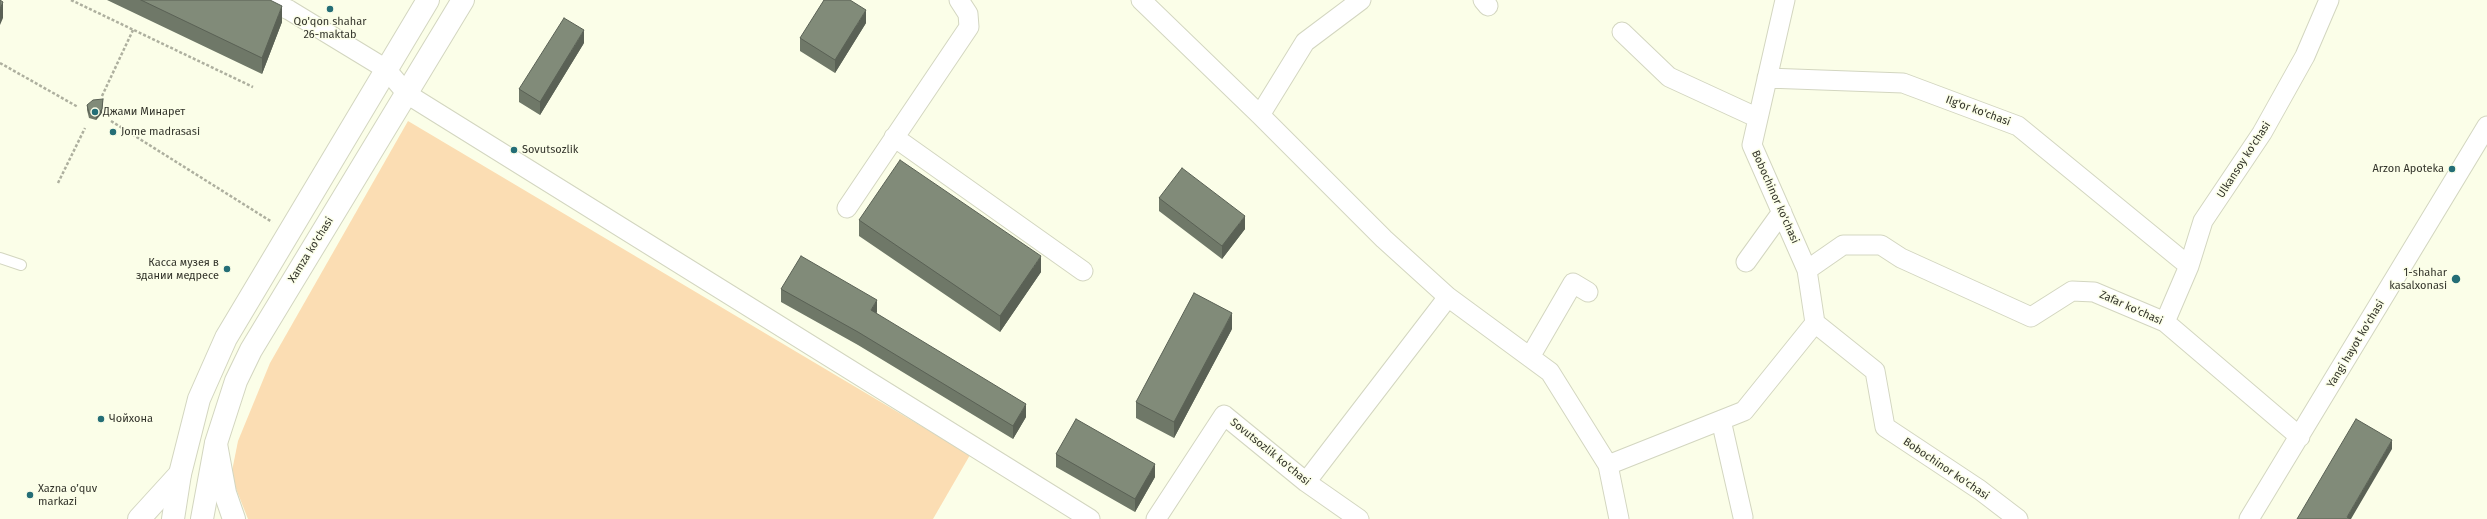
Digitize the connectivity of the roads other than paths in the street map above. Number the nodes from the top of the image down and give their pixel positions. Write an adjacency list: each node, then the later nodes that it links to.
1 (267, 0): 10 (street)
2 (428, 0): 10 (main road)
3 (463, 0): 12 (main road, Xamza ko'chasi)
4 (960, 0): 16 (street)
5 (1141, 0): 13 (street)
6 (1361, 0): 13 (street)
7 (1785, 0): 11 (street, Bobochinor ko'chasi)
8 (2329, 0): 22 (street, Ulkansoy ko'chasi)
9 (1622, 32): 14 (street)
10 (386, 69): 12 (street); 34 (main road)
11 (1767, 78): 14 (street, Bobochinor ko'chasi); 22 (street, Ilg'or ko'chasi)
12 (407, 94): 32 (main road, Xamza ko'chasi); 41 (street)
13 (1260, 115): 26 (street)
14 (1758, 118): 18 (street, Bobochinor ko'chasi)
15 (2487, 126): 31 (street, Yangi hayot ko'chasi)
16 (894, 137): 17 (street); 24 (street)
17 (846, 208)
18 (1782, 212): 20 (street); 23 (street, Bobochinor ko'chasi)
19 (0, 258): 21 (lane)
20 (1746, 262)
21 (21, 265)
22 (2189, 266): 27 (street, Ulkansoy ko'chasi)
23 (1807, 270): 27 (street, Zafar ko'chasi); 28 (street, Bobochinor ko'chasi)
24 (1083, 271)
25 (1588, 292): 29 (street)
26 (1448, 297): 29 (street); 35 (street)
27 (2165, 322): 31 (street, Zafar ko'chasi)
28 (1815, 323): 30 (street); 45 (street, Bobochinor ko'chasi)
29 (1530, 357): 33 (street)
30 (1721, 420): 33 (street); 36 (street)
31 (2300, 437): 46 (street, Yangi hayot ko'chasi)
32 (216, 443): 39 (main road, Xamza ko'chasi); 40 (main road)
33 (1608, 465): 44 (street)
34 (180, 474): 37 (main road); 38 (main road)
35 (1306, 482): 42 (street, Sovutsozlik ko'chasi); 43 (street, Sovutsozlik ko'chasi)
36 (1743, 517)
37 (139, 519)
38 (173, 519)
39 (202, 519)
40 (234, 519)
41 (1090, 519)
42 (1156, 519)
43 (1360, 519)
44 (1619, 519)
45 (2018, 519)
46 (2249, 519)

